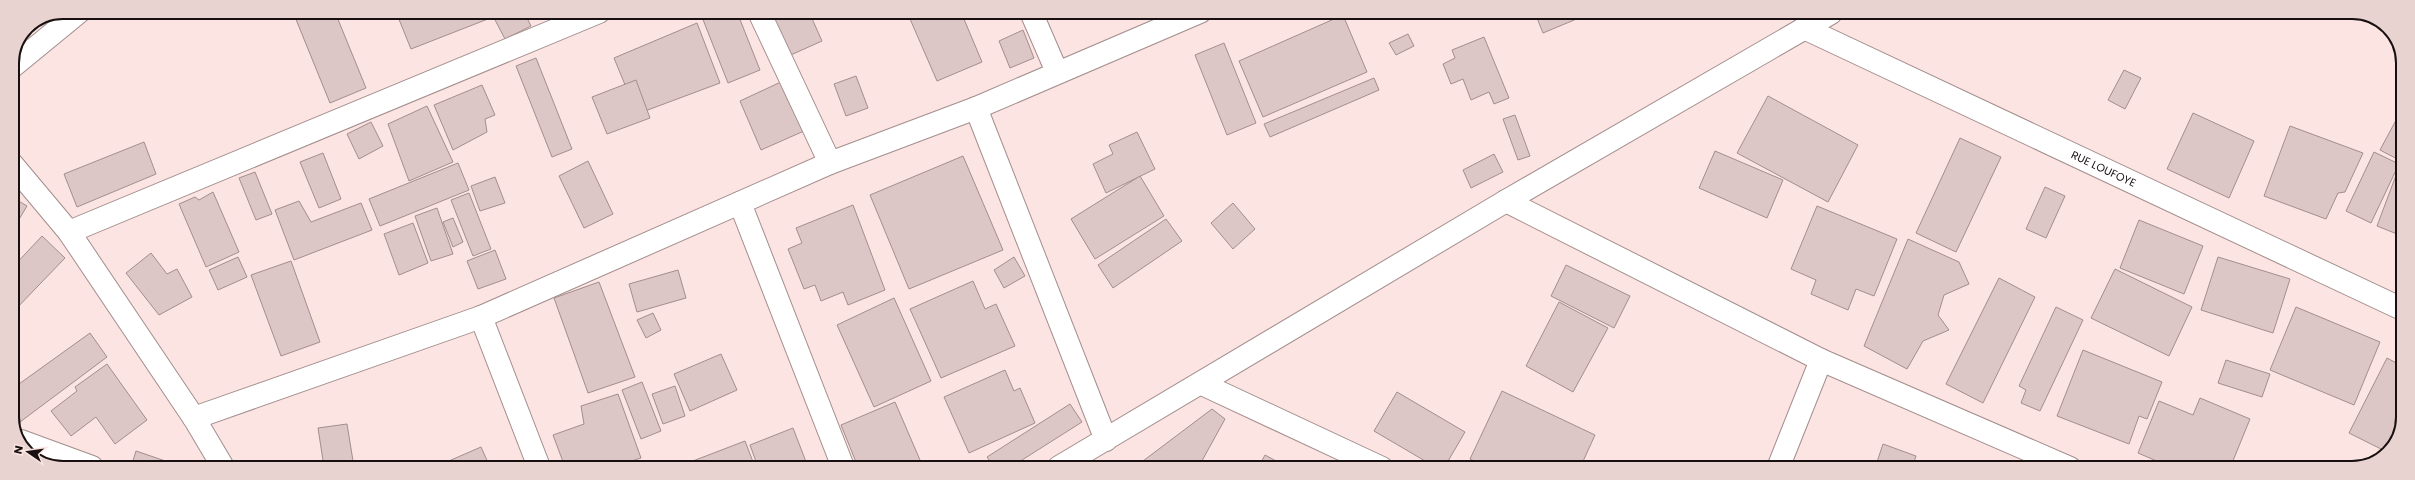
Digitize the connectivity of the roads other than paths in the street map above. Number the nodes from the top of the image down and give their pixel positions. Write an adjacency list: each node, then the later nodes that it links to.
1 (70, 19): 8 (street)
2 (582, 19): 15 (street)
3 (762, 19): 11 (street)
4 (1033, 19): 9 (street)
5 (1183, 19): 9 (street)
6 (1820, 19): 7 (street)
7 (1804, 28): 13 (street); 16 (street, RUE LOUFOYE)
8 (19, 61)
9 (1057, 72): 10 (street)
10 (976, 108): 11 (street); 21 (street)
11 (830, 164): 14 (street)
12 (19, 172): 15 (street)
13 (1506, 201): 18 (street); 19 (street)
14 (740, 204): 17 (street); 26 (street)
15 (69, 232): 20 (street)
16 (2396, 306)
17 (481, 317): 20 (street); 25 (street)
18 (1821, 360): 29 (street); 30 (street)
19 (1202, 384): 21 (street); 28 (street)
20 (194, 418): 24 (street)
21 (1106, 440): 27 (street)
22 (28, 444): 23 (street)
23 (76, 461)
24 (219, 461)
25 (537, 461)
26 (841, 461)
27 (1071, 461)
28 (1367, 461)
29 (1781, 461)
30 (2054, 461)

